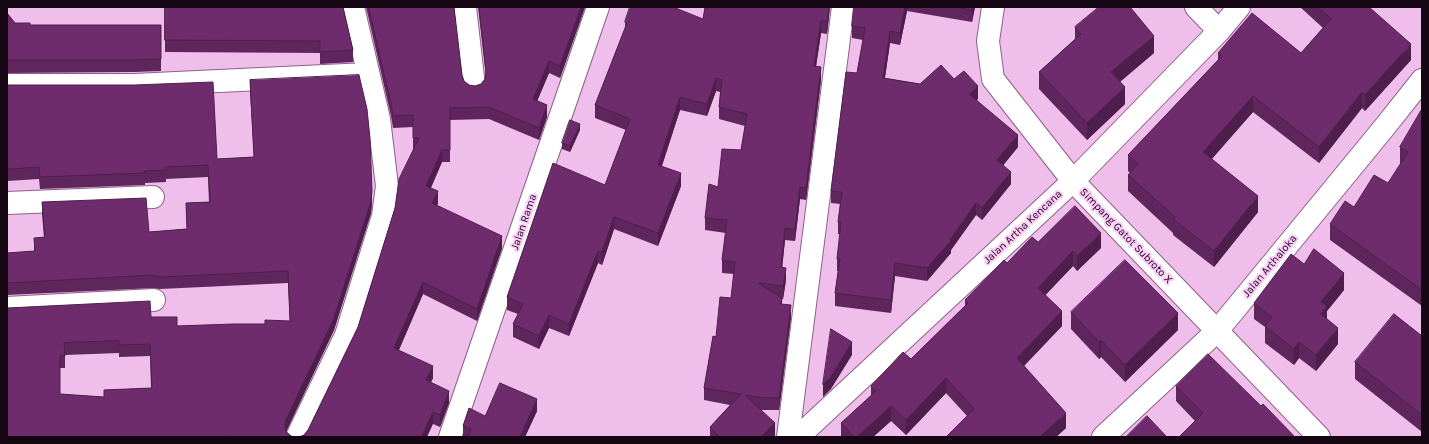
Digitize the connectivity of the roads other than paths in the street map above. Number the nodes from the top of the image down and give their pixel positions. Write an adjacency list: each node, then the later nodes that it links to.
1 (353, 7): 9 (street)
2 (465, 7): 12 (street)
3 (598, 7): 20 (street, Jalan Rama)
4 (843, 7): 21 (street)
5 (993, 7): 13 (street, Simpang Gatot Subroto X)
6 (1196, 7): 8 (street)
7 (1239, 7): 8 (street, Jalan Artha Kencana)
8 (1219, 31): 13 (street, Jalan Artha Kencana)
9 (368, 74): 11 (street); 19 (street)
10 (1422, 80): 18 (street, Jalan Arthaloka)
11 (7, 85)
12 (474, 86)
13 (1073, 181): 18 (street, Simpang Gatot Subroto X); 22 (street, Jalan Artha Kencana)
14 (153, 197): 15 (street)
15 (7, 203)
16 (154, 300): 17 (street)
17 (7, 308)
18 (1217, 331): 23 (street, Jalan Arthaloka); 24 (street, Simpang Gatot Subroto X)
19 (297, 437)
20 (450, 437)
21 (788, 437)
22 (798, 437)
23 (1103, 437)
24 (1319, 437)

